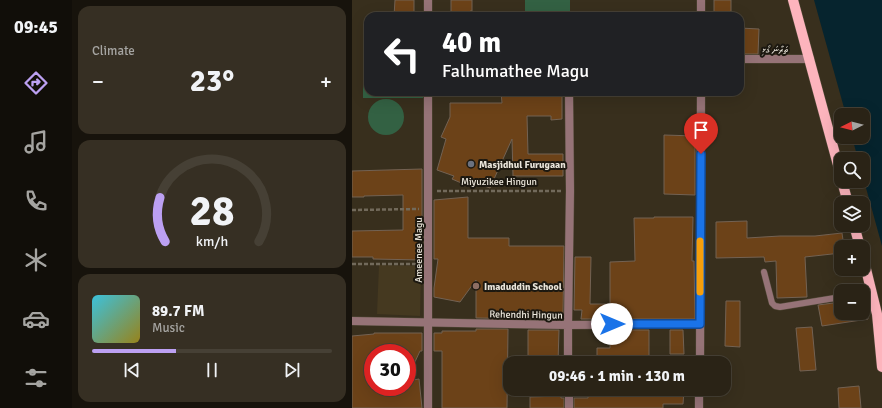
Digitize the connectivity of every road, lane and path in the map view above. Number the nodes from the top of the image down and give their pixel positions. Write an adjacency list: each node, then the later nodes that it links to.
1 (428, 0): 4 (street)
2 (701, 0): 5 (street)
3 (793, 0): 7 (main road)
4 (428, 12)
5 (701, 12)
6 (744, 59): 7 (street, ތަރާނަ ގޯޅި)
7 (810, 60): 11 (main road)
8 (428, 96): 12 (street, Ameenee Magu)
9 (569, 96): 13 (street)
10 (701, 96): 23 (street)
11 (835, 152)
12 (428, 191): 13 (path, Miyuzikee Hingun); 14 (street, Ameenee Magu)
13 (570, 191): 24 (street)
14 (428, 209): 15 (path); 17 (street, Ameenee Magu)
15 (352, 210)
16 (352, 264): 17 (path)
17 (428, 264): 22 (street, Ameenee Magu)
18 (764, 272): 19 (lane)
19 (834, 298)
20 (870, 298): 27 (main road)
21 (352, 321): 22 (street, Rehendhi Hingun)
22 (428, 322): 24 (street, Rehendhi Hingun); 30 (street, Ameenee Magu)
23 (700, 324): 24 (street, Rehendhi Hingun); 26 (street)
24 (568, 325): 25 (street)
25 (568, 356)
26 (700, 356)
27 (882, 367)
28 (569, 396): 31 (street)
29 (699, 396): 32 (street)
30 (428, 408)
31 (569, 408)
32 (699, 408)

